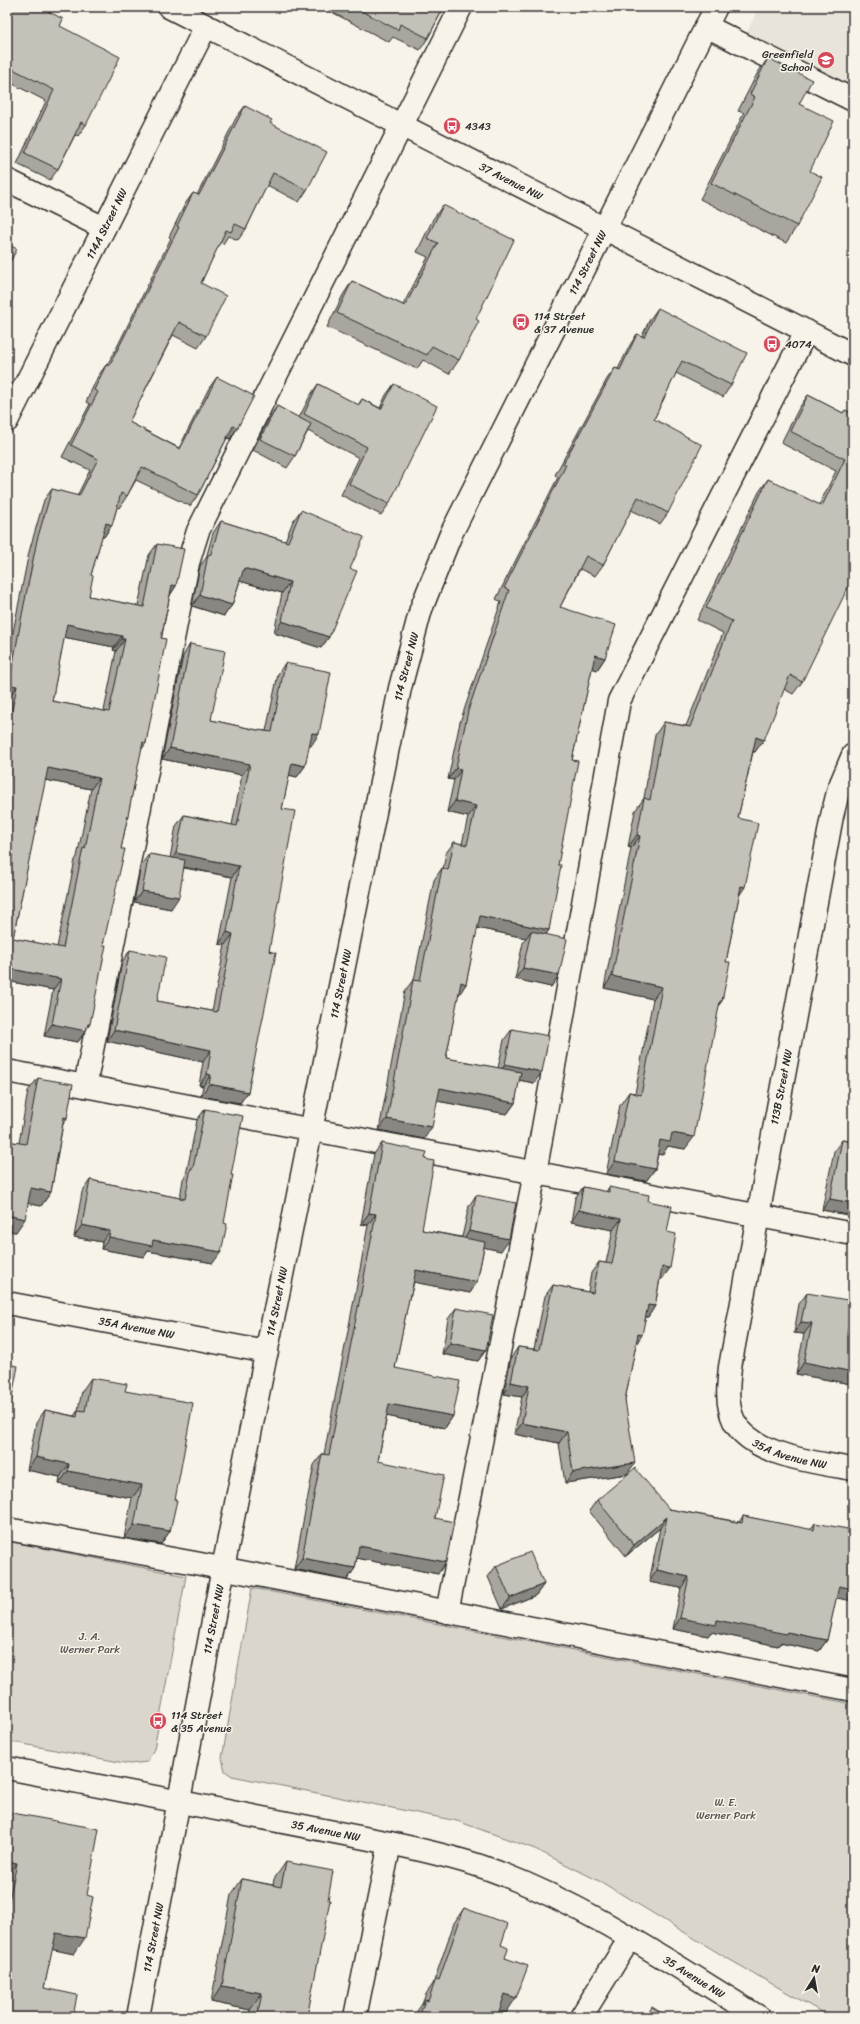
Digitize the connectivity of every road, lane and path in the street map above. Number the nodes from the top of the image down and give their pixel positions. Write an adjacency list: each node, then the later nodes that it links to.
1 (169, 7): 4 (street, 37 Avenue NW)
2 (462, 7): 7 (street)
3 (716, 7): 5 (street, 114 Street NW)
4 (206, 26): 7 (street, 37 Avenue NW); 9 (street, 114A Street NW)
5 (706, 26): 6 (street); 10 (street, 114 Street NW)
6 (853, 100)
7 (402, 126): 10 (street, 37 Avenue NW); 16 (street)
8 (7, 180): 9 (street)
9 (104, 228): 13 (street, 114A Street NW)
10 (603, 229): 11 (street, 37 Avenue NW); 17 (street, 114 Street NW)
11 (806, 332): 12 (street, 37 Avenue NW); 18 (street)
12 (853, 355)
13 (7, 421)
14 (853, 755): 19 (street, 113B Street NW)
15 (7, 1071): 16 (street)
16 (85, 1086): 17 (street)
17 (310, 1130): 18 (street); 22 (street, 114 Street NW)
18 (535, 1173): 19 (street); 27 (street)
19 (757, 1215): 20 (street); 23 (street, 113B Street NW)
20 (853, 1234)
21 (7, 1302): 22 (street, 35A Avenue NW)
22 (267, 1352): 26 (street, 114 Street NW)
23 (735, 1422): 24 (street, 35A Avenue NW)
24 (853, 1469)
25 (7, 1529): 26 (street)
26 (223, 1568): 27 (street); 30 (street, 114 Street NW)
27 (447, 1612): 28 (street)
28 (853, 1690)
29 (7, 1768): 30 (street, 35 Avenue NW)
30 (180, 1802): 31 (street, 35 Avenue NW); 33 (street, 114 Street NW)
31 (390, 1843): 32 (street, 35 Avenue NW); 34 (street)
32 (630, 1938): 35 (street); 36 (street, 35 Avenue NW)
33 (138, 2017)
34 (355, 2017)
35 (581, 2017)
36 (759, 2017)

